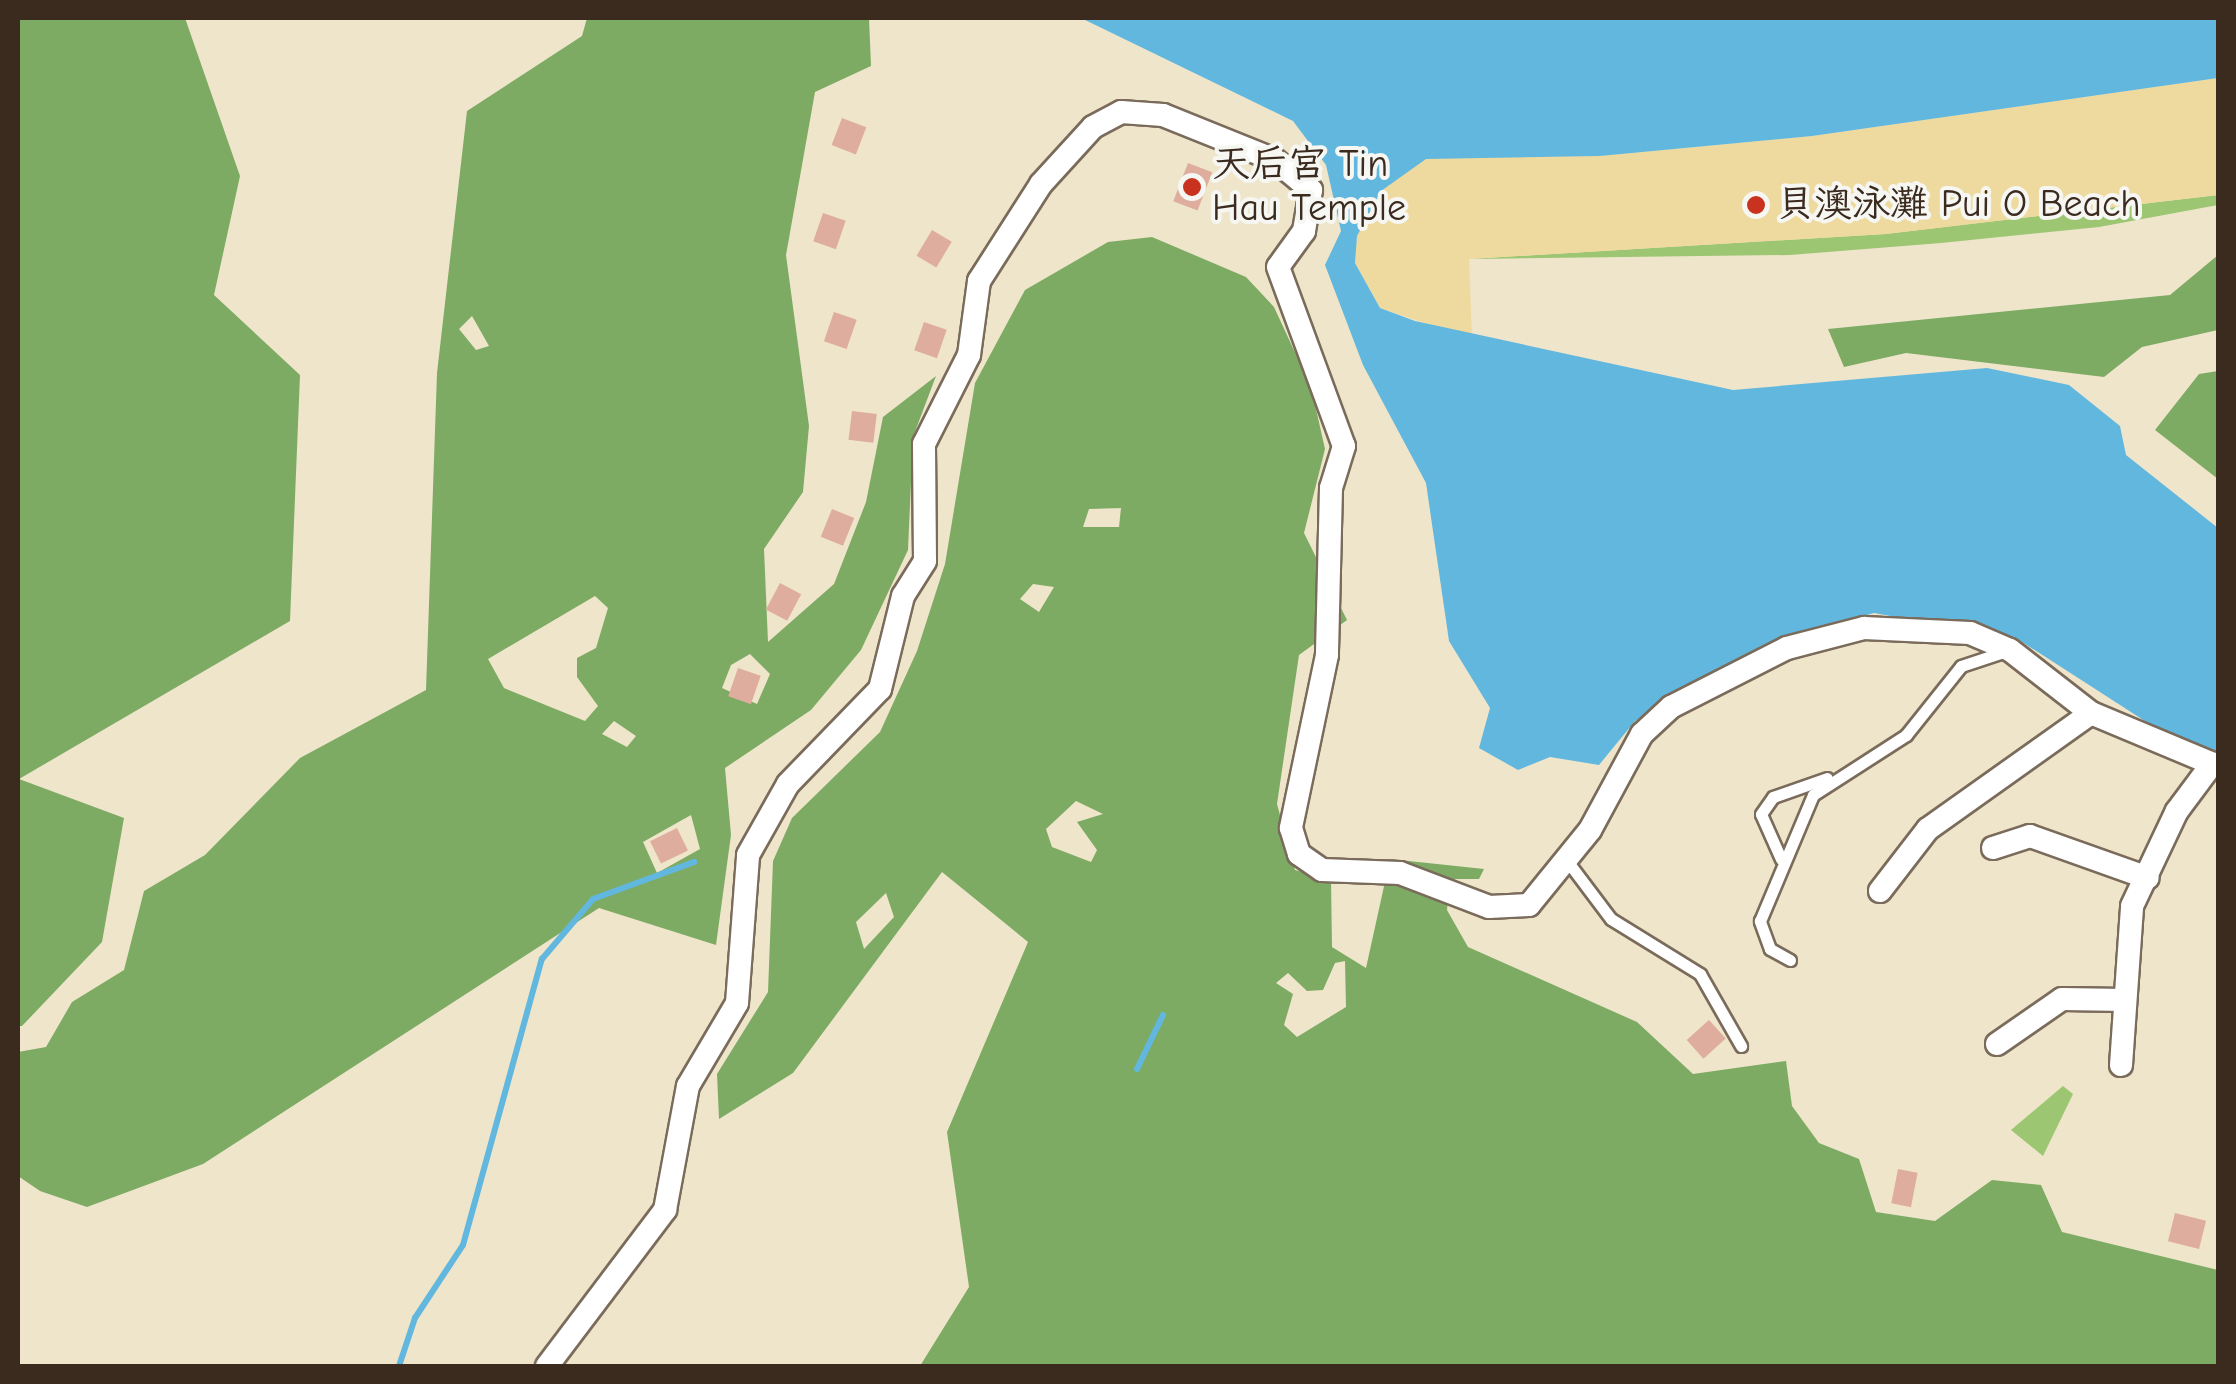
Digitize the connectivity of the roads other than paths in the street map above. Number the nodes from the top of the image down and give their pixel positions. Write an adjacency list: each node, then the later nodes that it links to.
1 (2010, 650): 2 (street); 4 (lane); 7 (street)
2 (2091, 712): 3 (street); 9 (street)
3 (2215, 765): 8 (street)
4 (1831, 777): 6 (lane); 6 (lane)
5 (1994, 848): 8 (street)
6 (1782, 858): 10 (lane)
7 (1568, 862): 13 (lane); 15 (street)
8 (2148, 878): 11 (street)
9 (1880, 891)
10 (1790, 960)
11 (2125, 1000): 12 (street); 14 (street)
12 (1997, 1044)
13 (1742, 1046)
14 (2121, 1064)
15 (548, 1366)

